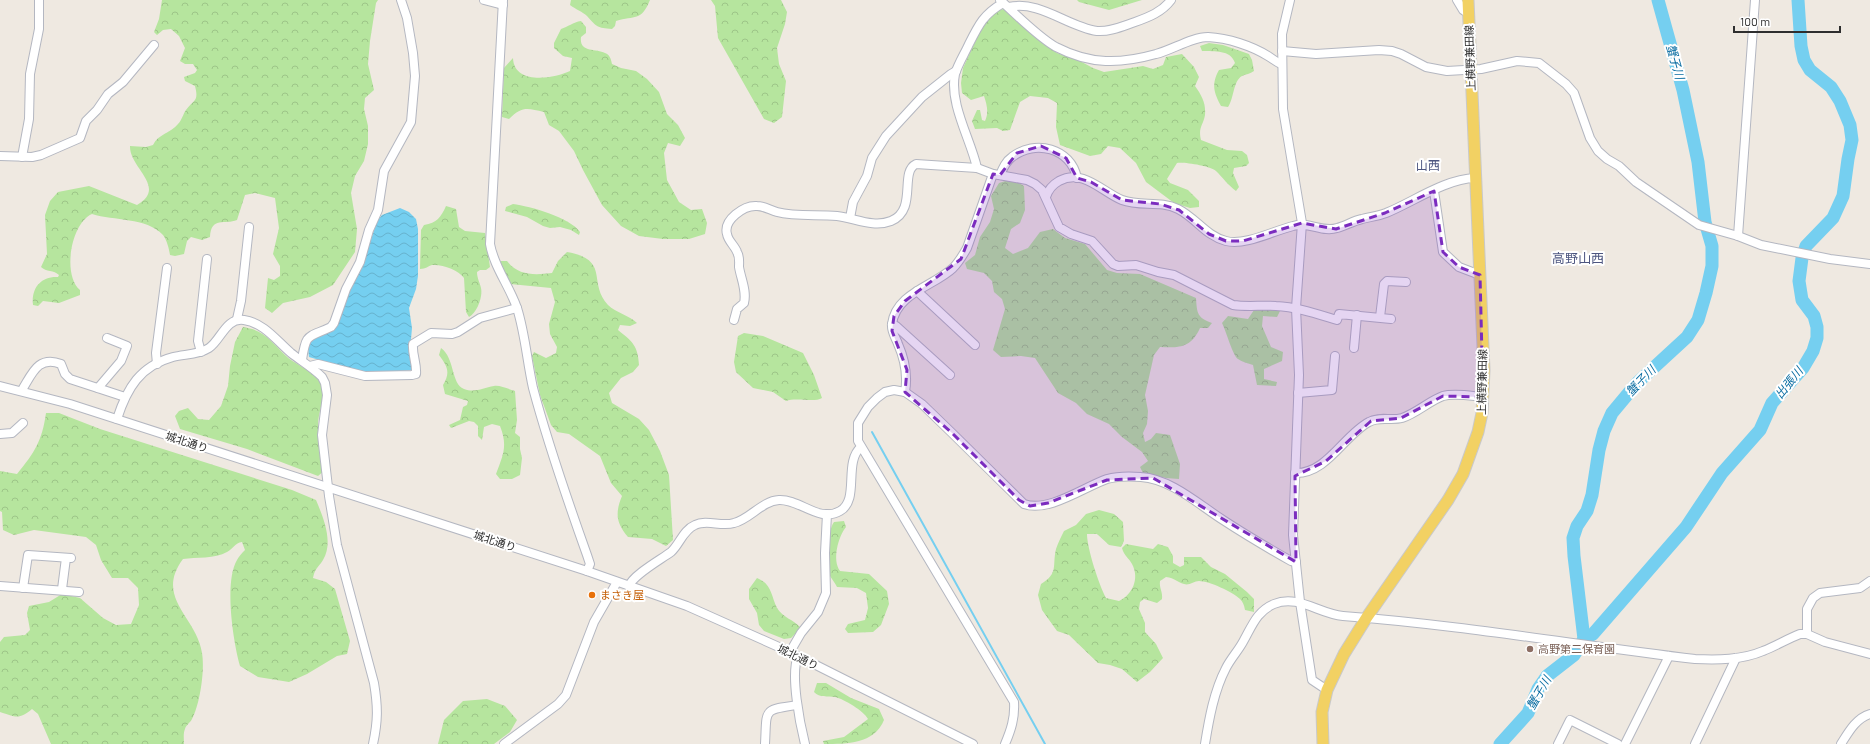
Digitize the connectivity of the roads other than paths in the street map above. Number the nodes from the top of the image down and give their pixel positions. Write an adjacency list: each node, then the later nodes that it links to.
1 (39, 0): 18 (street)
2 (401, 0): 48 (street)
3 (484, 0): 9 (street)
4 (1171, 0): 10 (street)
5 (1290, 0): 13 (street)
6 (1457, 0): 11 (street)
7 (1468, 0): 11 (main road, 上横野兼田線)
8 (1755, 0): 28 (street)
9 (503, 3): 35 (street)
10 (1004, 3): 14 (street); 16 (street)
11 (1469, 14): 15 (main road, 上横野兼田線)
12 (154, 45): 18 (street)
13 (1282, 51): 14 (street); 15 (street)
14 (1281, 64): 26 (street)
15 (1471, 70): 22 (main road, 上横野兼田線); 28 (street)
16 (956, 71): 19 (street); 25 (street)
17 (0, 156): 18 (street)
18 (22, 156)
19 (977, 168): 20 (street); 25 (street)
20 (996, 174): 21 (street); 24 (street); 34 (street)
21 (1076, 178): 24 (street); 26 (street)
22 (1475, 178): 23 (street); 32 (main road, 上横野兼田線)
23 (1434, 191): 26 (street); 32 (street)
24 (1046, 197): 36 (street)
25 (850, 218): 41 (street)
26 (1302, 223): 36 (street)
27 (249, 227): 39 (street)
28 (1738, 236): 30 (street)
29 (207, 259): 46 (street)
30 (1870, 264)
31 (167, 268): 49 (street)
32 (1480, 275): 58 (main road, 上横野兼田線)
33 (1406, 282): 38 (street)
34 (917, 291): 42 (street); 44 (street)
35 (517, 308): 50 (street); 67 (street)
36 (1296, 308): 37 (street); 56 (street)
37 (1357, 315): 38 (street); 45 (street)
38 (1380, 317): 40 (street)
39 (237, 319): 46 (street); 48 (street)
40 (1391, 319)
41 (734, 320)
42 (892, 324): 51 (street); 55 (street)
43 (107, 338): 53 (street)
44 (975, 345)
45 (1354, 348)
46 (201, 352): 49 (street)
47 (1335, 356): 56 (street)
48 (302, 360): 50 (street)
49 (157, 364): 57 (street)
50 (310, 366): 64 (street)
51 (950, 375)
52 (0, 386): 54 (street, 城北通り)
53 (98, 388): 54 (street); 57 (street)
54 (22, 390): 59 (street, 城北通り)
55 (905, 392): 62 (street); 66 (street)
56 (1298, 394): 63 (street)
57 (125, 397): 59 (street)
58 (1483, 397): 63 (street); 76 (main road, 上横野兼田線)
59 (117, 419): 64 (street, 城北通り)
60 (23, 423): 61 (street)
61 (0, 434)
62 (861, 447): 65 (street); 91 (street)
63 (1295, 473): 66 (street)
64 (328, 488): 67 (street, 城北通り); 86 (street)
65 (827, 514): 71 (street); 78 (street)
66 (1296, 562): 75 (street)
67 (587, 571): 69 (street, 城北通り)
68 (1870, 581): 77 (street)
69 (617, 582): 71 (street, 城北通り); 87 (street)
70 (0, 586): 72 (street)
71 (629, 586): 78 (street, 城北通り)
72 (23, 588): 73 (street); 73 (street)
73 (62, 589): 74 (street)
74 (79, 592)
75 (1300, 602): 76 (street); 83 (street); 92 (street)
76 (1366, 617): 81 (street); 83 (main road, 上横野兼田線)
77 (1807, 634): 79 (street); 82 (street)
78 (790, 652): 80 (street, 城北通り)
79 (1870, 654)
80 (798, 656): 84 (street); 90 (street, 城北通り)
81 (1669, 656): 82 (street); 96 (street)
82 (1736, 658): 97 (street)
83 (1327, 690): 93 (main road, 上横野兼田線)
84 (797, 705): 88 (street); 89 (street)
85 (1870, 714): 98 (street)
86 (373, 744)
87 (504, 744)
88 (765, 744)
89 (805, 744)
90 (973, 744)
91 (1005, 744)
92 (1205, 744)
93 (1323, 744)
94 (1558, 744): 95 (street)
95 (1618, 744)
96 (1626, 744)
97 (1695, 744)
98 (1841, 744)

